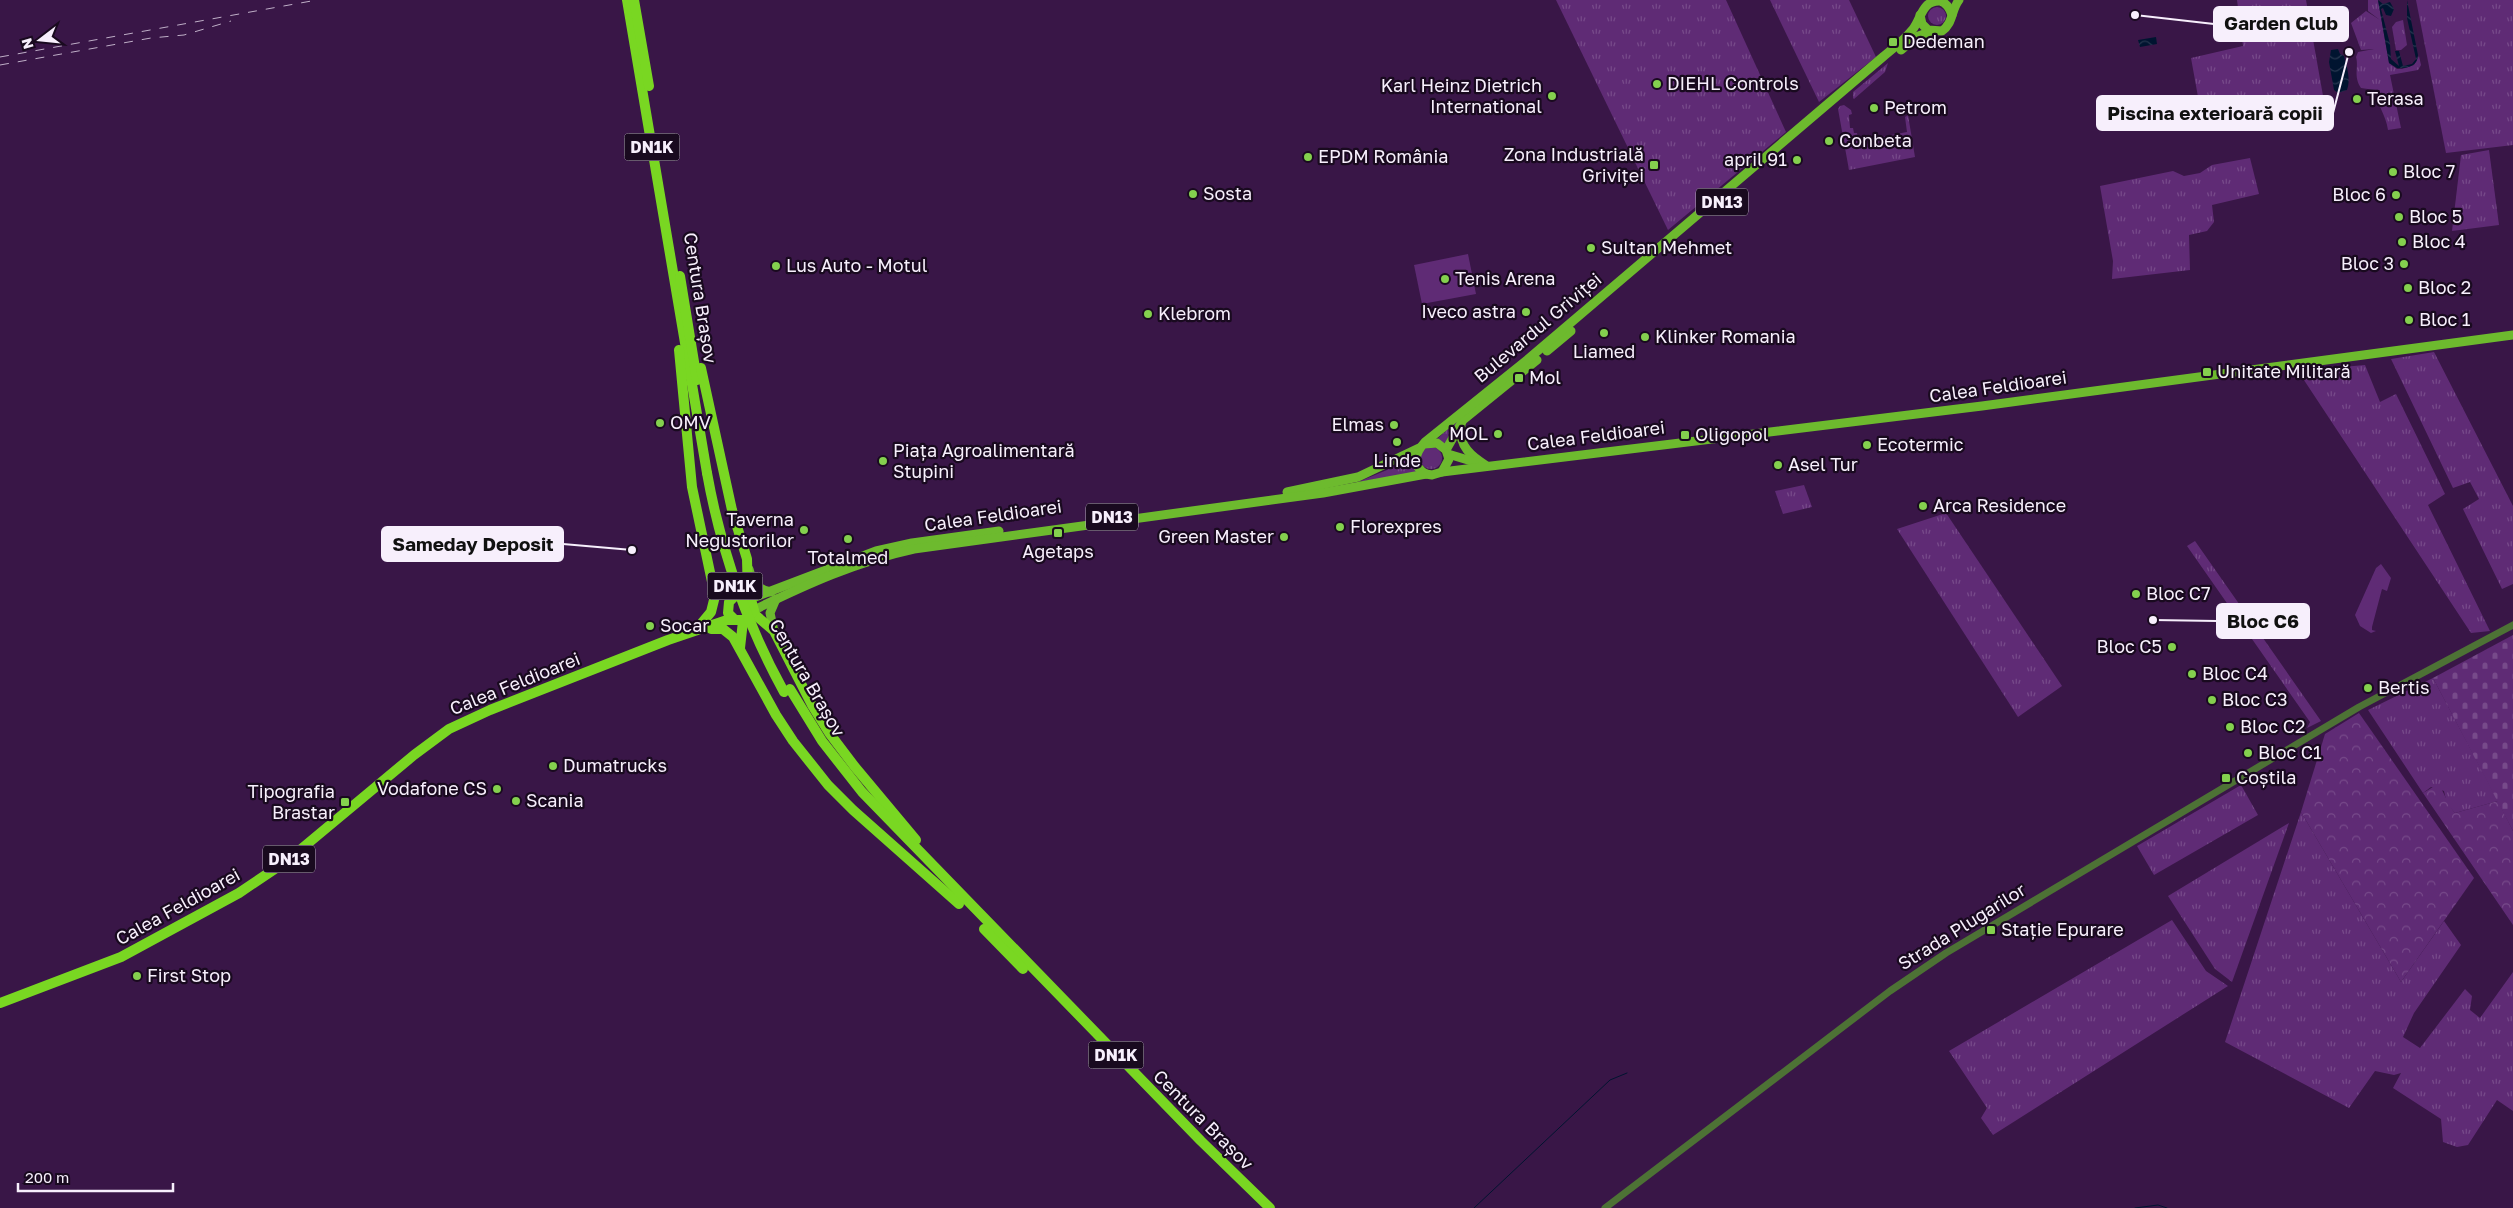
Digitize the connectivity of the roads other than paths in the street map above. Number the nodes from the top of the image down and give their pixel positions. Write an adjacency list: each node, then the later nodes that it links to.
1 (627, 0): 8 (highway, Centura Brașov / DN1K)
2 (634, 0): 8 (highway, Centura Brașov / DN1K)
3 (1959, 0): 6 (main road)
4 (1943, 1): 5 (main road); 6 (main road)
5 (1920, 15): 7 (main road); 11 (main road, Bulevardul Griviței)
6 (1952, 15): 7 (main road)
7 (1932, 31): 11 (main road, Bulevardul Griviței / DN13)
8 (639, 44): 9 (highway, Centura Brașov / DN1K)
9 (683, 316): 17 (highway); 18 (highway, DN1K); 28 (highway, Centura Brașov / DN1K, bridge)
10 (2513, 335): 14 (main road, Calea Feldioarei)
11 (1463, 416): 12 (main road, Bulevardul Griviței / DN13); 13 (main road, Bulevardul Griviței / DN13); 14 (main road)
12 (1420, 447): 13 (main road, Calea Feldioarei); 16 (main road); 19 (main road, Calea Feldioarei / DN13)
13 (1447, 452): 14 (main road, Calea Feldioarei); 15 (main road, DN13)
14 (1488, 466): 15 (main road, Calea Feldioarei)
15 (1442, 472): 16 (main road, Calea Feldioarei / DN13)
16 (1426, 474): 19 (main road, Calea Feldioarei / DN13)
17 (747, 559): 19 (main road); 20 (highway)
18 (712, 580): 21 (highway); 25 (highway)
19 (773, 596): 20 (main road, Calea Feldioarei / DN13); 22 (main road, Calea Feldioarei / DN13); 26 (main road)
20 (749, 598): 21 (highway, DN13); 22 (highway)
21 (728, 605): 23 (highway); 25 (highway, Calea Feldioarei / DN13)
22 (753, 612): 23 (highway, DN13); 26 (highway)
23 (739, 621): 25 (highway, Calea Feldioarei / DN13); 27 (highway)
24 (2513, 625): 32 (street, Strada Plugarilor)
25 (701, 627): 27 (highway); 29 (highway, Calea Feldioarei / DN13)
26 (774, 631): 28 (highway)
27 (740, 648): 28 (highway)
28 (962, 901): 30 (highway, Centura Brașov / DN1K); 31 (highway, Centura Brașov / DN1K)
29 (0, 1003)
30 (1260, 1208)
31 (1270, 1208)
32 (1605, 1208)

